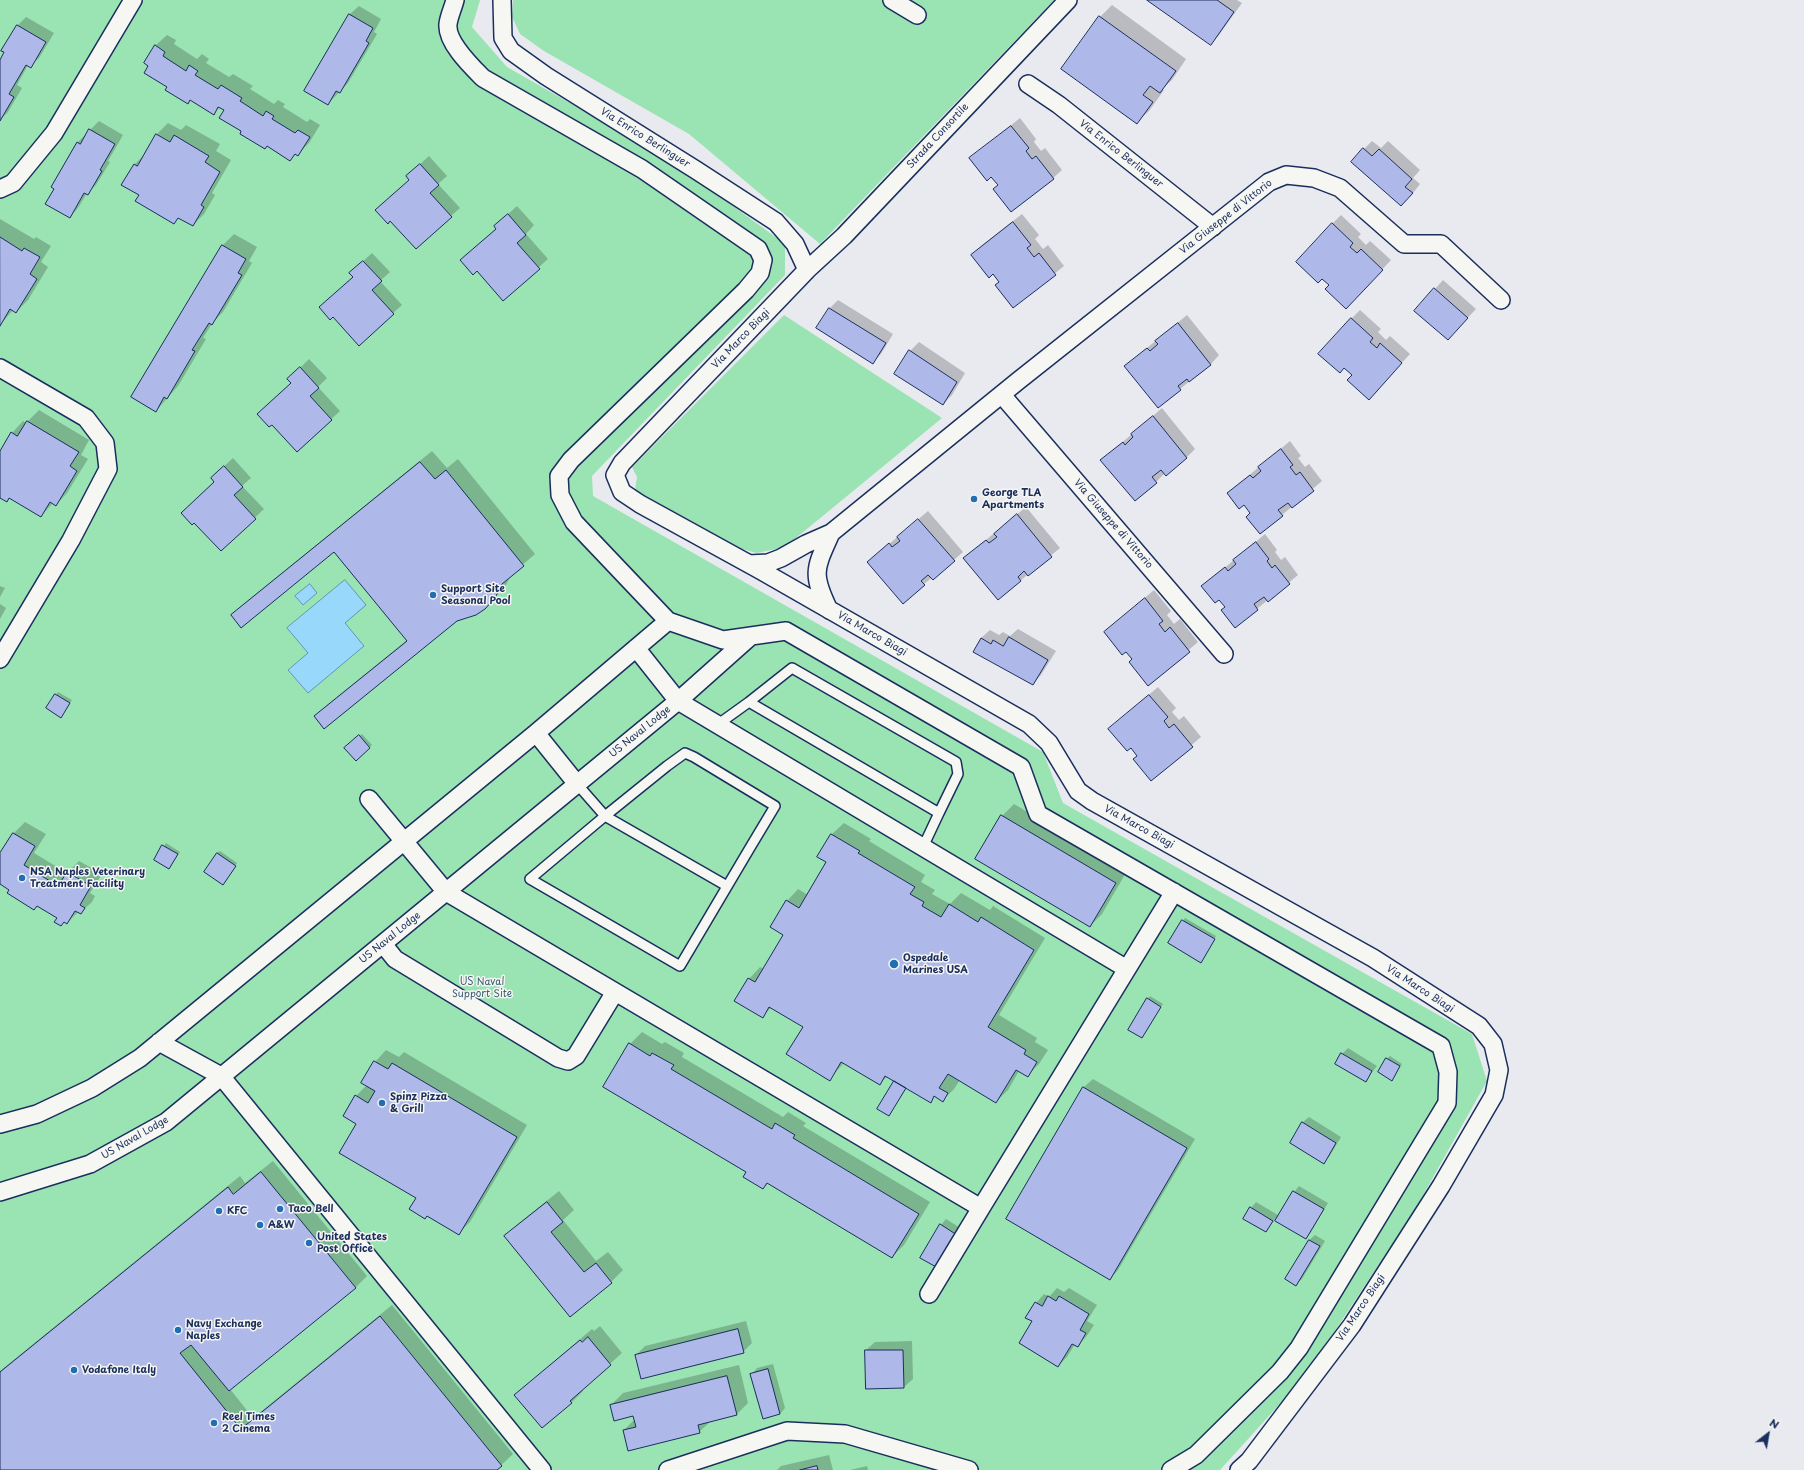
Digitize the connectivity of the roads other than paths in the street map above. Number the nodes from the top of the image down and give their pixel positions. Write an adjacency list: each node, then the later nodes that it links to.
1 (133, 0): 8 (street)
2 (456, 0): 20 (street)
3 (502, 0): 10 (street, Via Enrico Berlinguer)
4 (892, 0): 6 (street)
5 (1068, 0): 10 (street, Strada Consortile)
6 (917, 15)
7 (1028, 84): 9 (street, Via Enrico Berlinguer)
8 (0, 189)
9 (1213, 227): 11 (street, Via Giuseppe di Vittorio); 13 (street, Via Giuseppe di Vittorio)
10 (807, 270): 16 (street, Via Marco Biagi)
11 (1501, 300)
12 (0, 368): 24 (street)
13 (1002, 394): 14 (street, Via Giuseppe di Vittorio); 23 (street, Via Giuseppe di Vittorio)
14 (832, 533): 15 (street, Via Giuseppe di Vittorio); 17 (street, Via Giuseppe di Vittorio)
15 (781, 558): 16 (street, Via Giuseppe di Vittorio); 18 (street)
16 (749, 564): 18 (street, Via Marco Biagi)
17 (816, 572): 18 (street); 19 (street)
18 (786, 585): 19 (street, Via Marco Biagi)
19 (830, 610): 51 (street, Via Marco Biagi)
20 (668, 621): 21 (street); 22 (street)
21 (751, 636): 25 (street, US Naval Lodge); 37 (street)
22 (636, 648): 25 (street); 28 (street)
23 (1224, 654)
24 (0, 659)
25 (678, 701): 27 (street); 29 (street, US Naval Lodge)
26 (749, 702): 27 (lane); 31 (lane); 31 (lane)
27 (717, 724): 34 (street)
28 (536, 733): 29 (street); 33 (street)
29 (577, 784): 32 (lane); 36 (street, US Naval Lodge)
30 (369, 799): 33 (street)
31 (939, 813): 34 (lane)
32 (605, 816): 35 (lane); 35 (lane); 35 (lane)
33 (404, 842): 36 (street); 41 (street)
34 (923, 847): 39 (street)
35 (727, 886)
36 (446, 892): 38 (street, US Naval Lodge); 40 (street)
37 (1174, 892): 39 (street); 50 (street)
38 (383, 944): 40 (street); 42 (street, US Naval Lodge)
39 (1127, 969): 45 (street)
40 (615, 992): 45 (street)
41 (159, 1042): 42 (street); 43 (street)
42 (221, 1076): 44 (street, US Naval Lodge); 47 (street)
43 (0, 1124)
44 (0, 1192)
45 (981, 1208): 46 (street)
46 (929, 1294)
47 (542, 1470)
48 (668, 1470): 49 (street)
49 (969, 1470)
50 (1171, 1470)
51 (1239, 1470)

